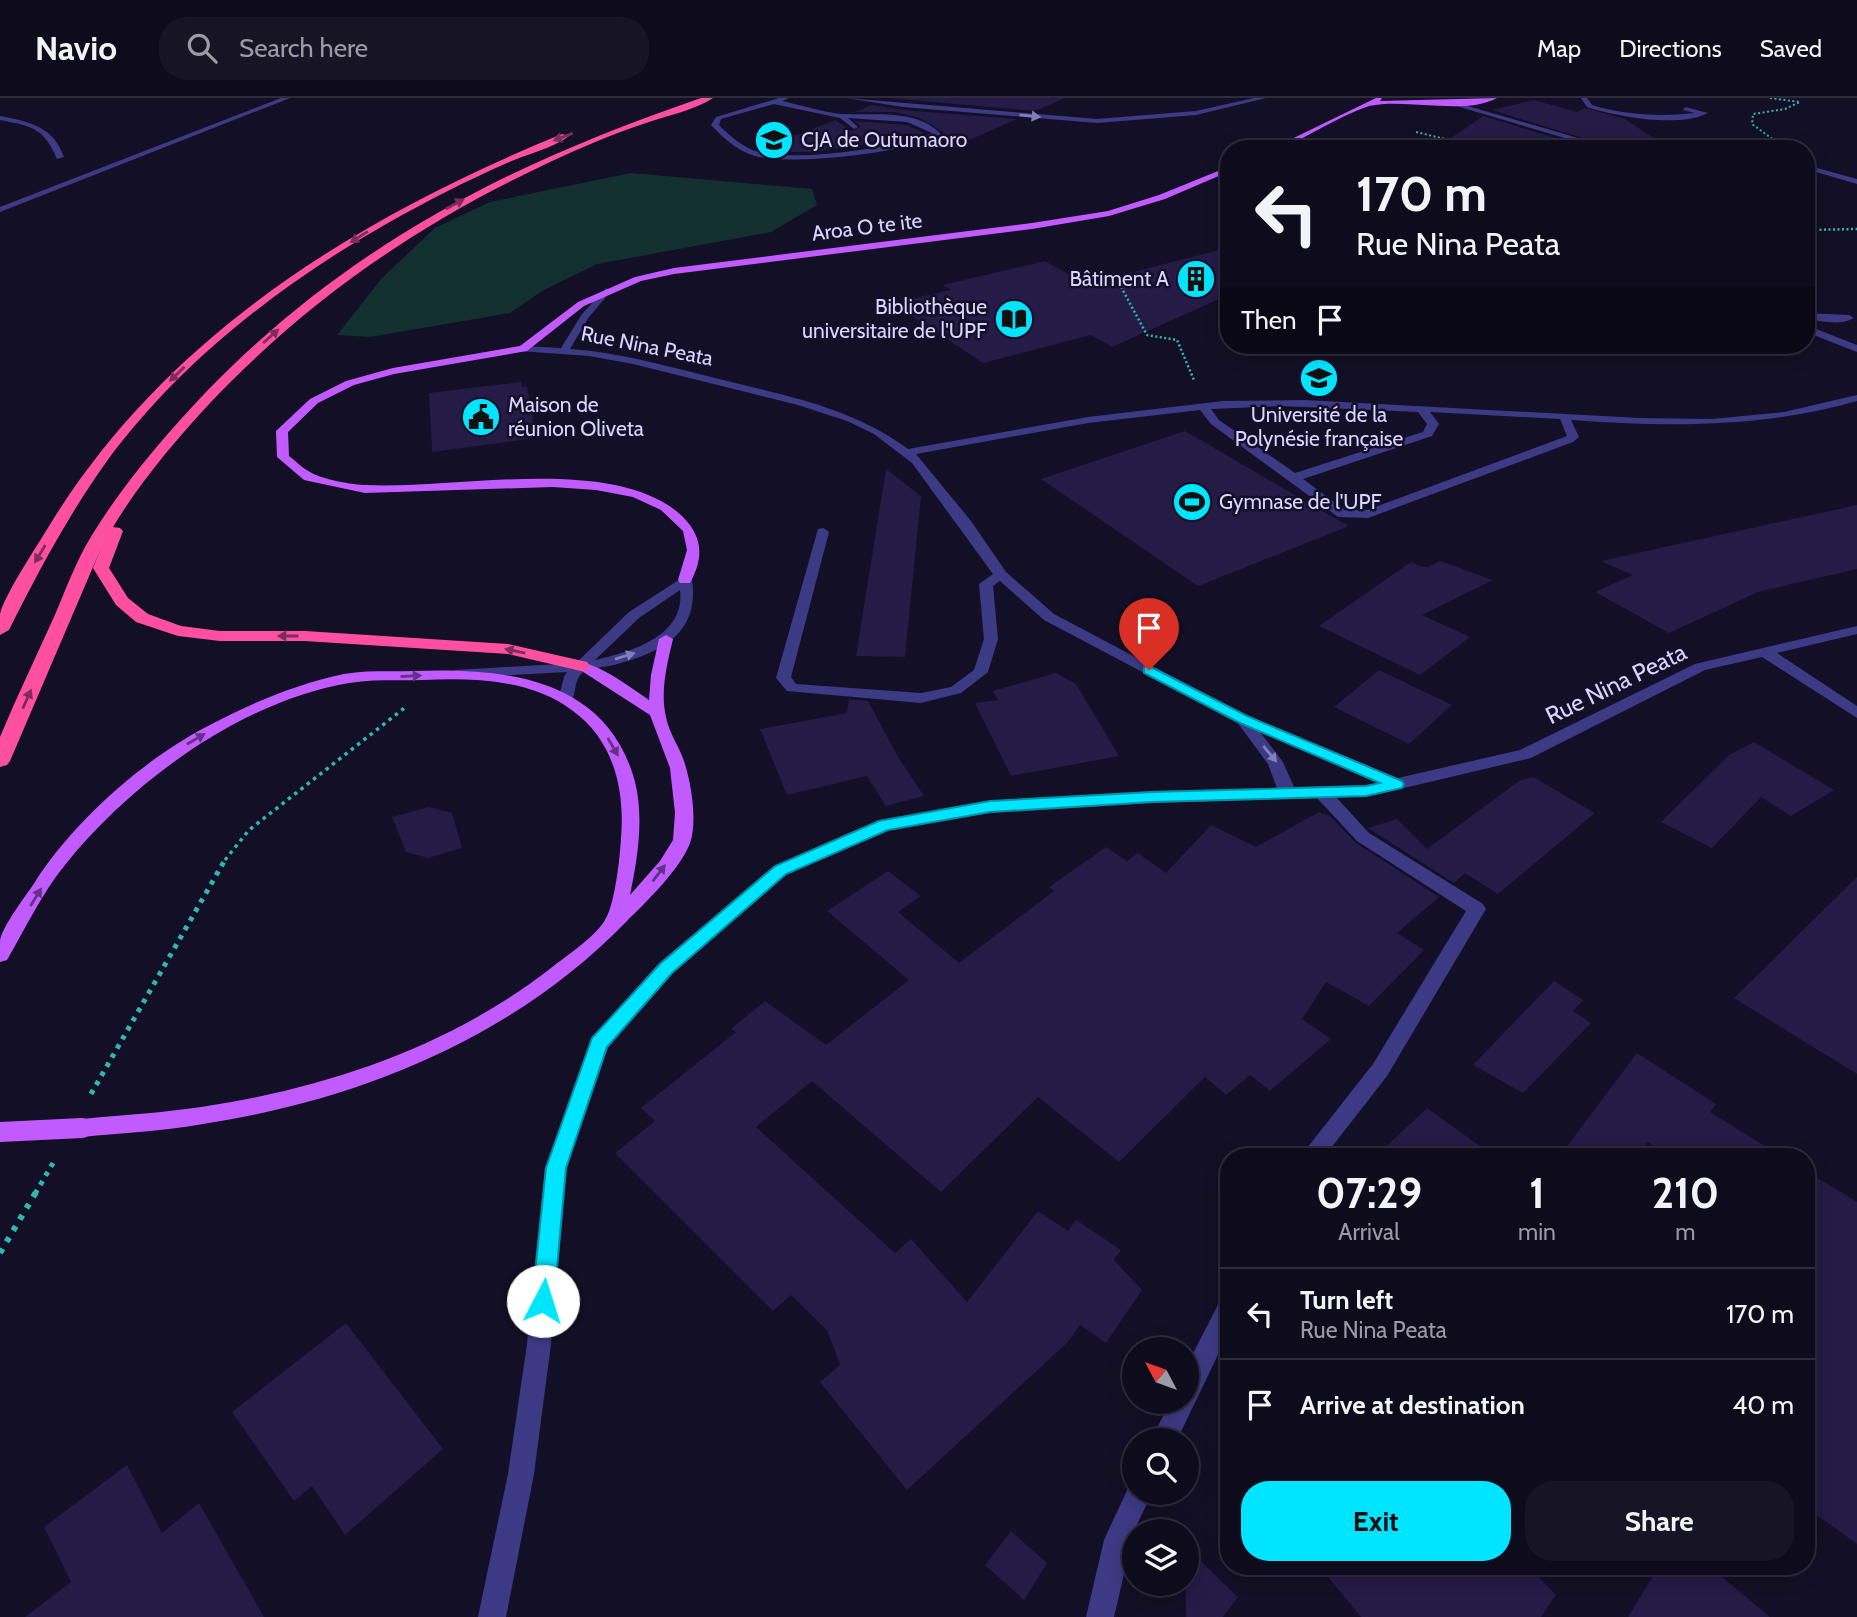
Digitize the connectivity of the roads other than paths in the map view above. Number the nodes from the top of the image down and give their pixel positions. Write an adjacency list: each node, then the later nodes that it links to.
1 (287, 98): 28 (street)
2 (673, 98): 18 (highway)
3 (709, 98): 42 (highway, one-way to 3)
4 (786, 98): 11 (street)
5 (849, 98): 6 (street, one-way to 6)
6 (1263, 98)
7 (1380, 98): 14 (main road)
8 (1418, 98): 10 (main road)
9 (1584, 98): 15 (street)
10 (1430, 101): 12 (main road); 14 (main road)
11 (776, 102): 16 (street); 16 (street)
12 (1452, 103): 13 (main road); 20 (street)
13 (1496, 103): 20 (street)
14 (1369, 104): 22 (main road)
15 (1685, 109)
16 (842, 116): 19 (street)
17 (0, 118): 24 (street)
18 (610, 119)
19 (854, 127)
20 (1528, 127): 23 (street)
21 (576, 132): 47 (highway, one-way to 47)
22 (1294, 140)
23 (1578, 140)
24 (60, 158)
25 (1815, 169): 27 (street)
26 (1220, 172): 29 (main road, Aroa O te ite)
27 (1857, 181)
28 (0, 210)
29 (607, 291): 33 (main road, Aroa O te ite); 35 (street)
30 (1815, 317): 31 (street)
31 (1849, 318)
32 (1815, 332): 34 (street)
33 (523, 349): 35 (street, Rue Nina Peata); 45 (main road, Rue Nina Peata)
34 (1857, 349)
35 (565, 352): 40 (street, Rue Nina Peata)
36 (1857, 398): 39 (street)
37 (1204, 407): 38 (street); 40 (street); 41 (street)
38 (1422, 409): 39 (street); 41 (street)
39 (1564, 416): 41 (street)
40 (909, 452): 44 (street, Rue Nina Peata)
41 (1293, 478)
42 (127, 495): 50 (highway, one-way to 42); 56 (highway, one-way to 42)
43 (823, 532): 44 (street)
44 (1001, 575): 55 (street, Rue Nina Peata)
45 (685, 580): 48 (street); 50 (street)
46 (1857, 630): 49 (street, Rue Nina Peata)
47 (0, 631)
48 (666, 639): 50 (street, one-way to 48); 53 (main road)
49 (1765, 652): 54 (street); 57 (street, Rue Nina Peata)
50 (581, 666): 51 (street); 52 (street); 53 (main road)
51 (456, 674): 52 (main road); 61 (main road, one-way to 51)
52 (566, 700): 60 (main road, one-way to 60)
53 (657, 713): 60 (main road, one-way to 53)
54 (1857, 713)
55 (1242, 719): 57 (street, Rue Nina Peata); 58 (street, one-way to 58)
56 (0, 761)
57 (1397, 784): 59 (street, Rue Nina Peata)
58 (1287, 793): 59 (street, Rue Nina Peata); 67 (street, Rue Nina Peata)
59 (1322, 793): 63 (street)
60 (614, 924): 62 (main road, bridge)
61 (0, 955)
62 (0, 1132)
63 (1318, 1148)
64 (1220, 1325): 65 (street)
65 (1199, 1368)
66 (1134, 1505): 68 (street)
67 (492, 1617)
68 (1100, 1617)

